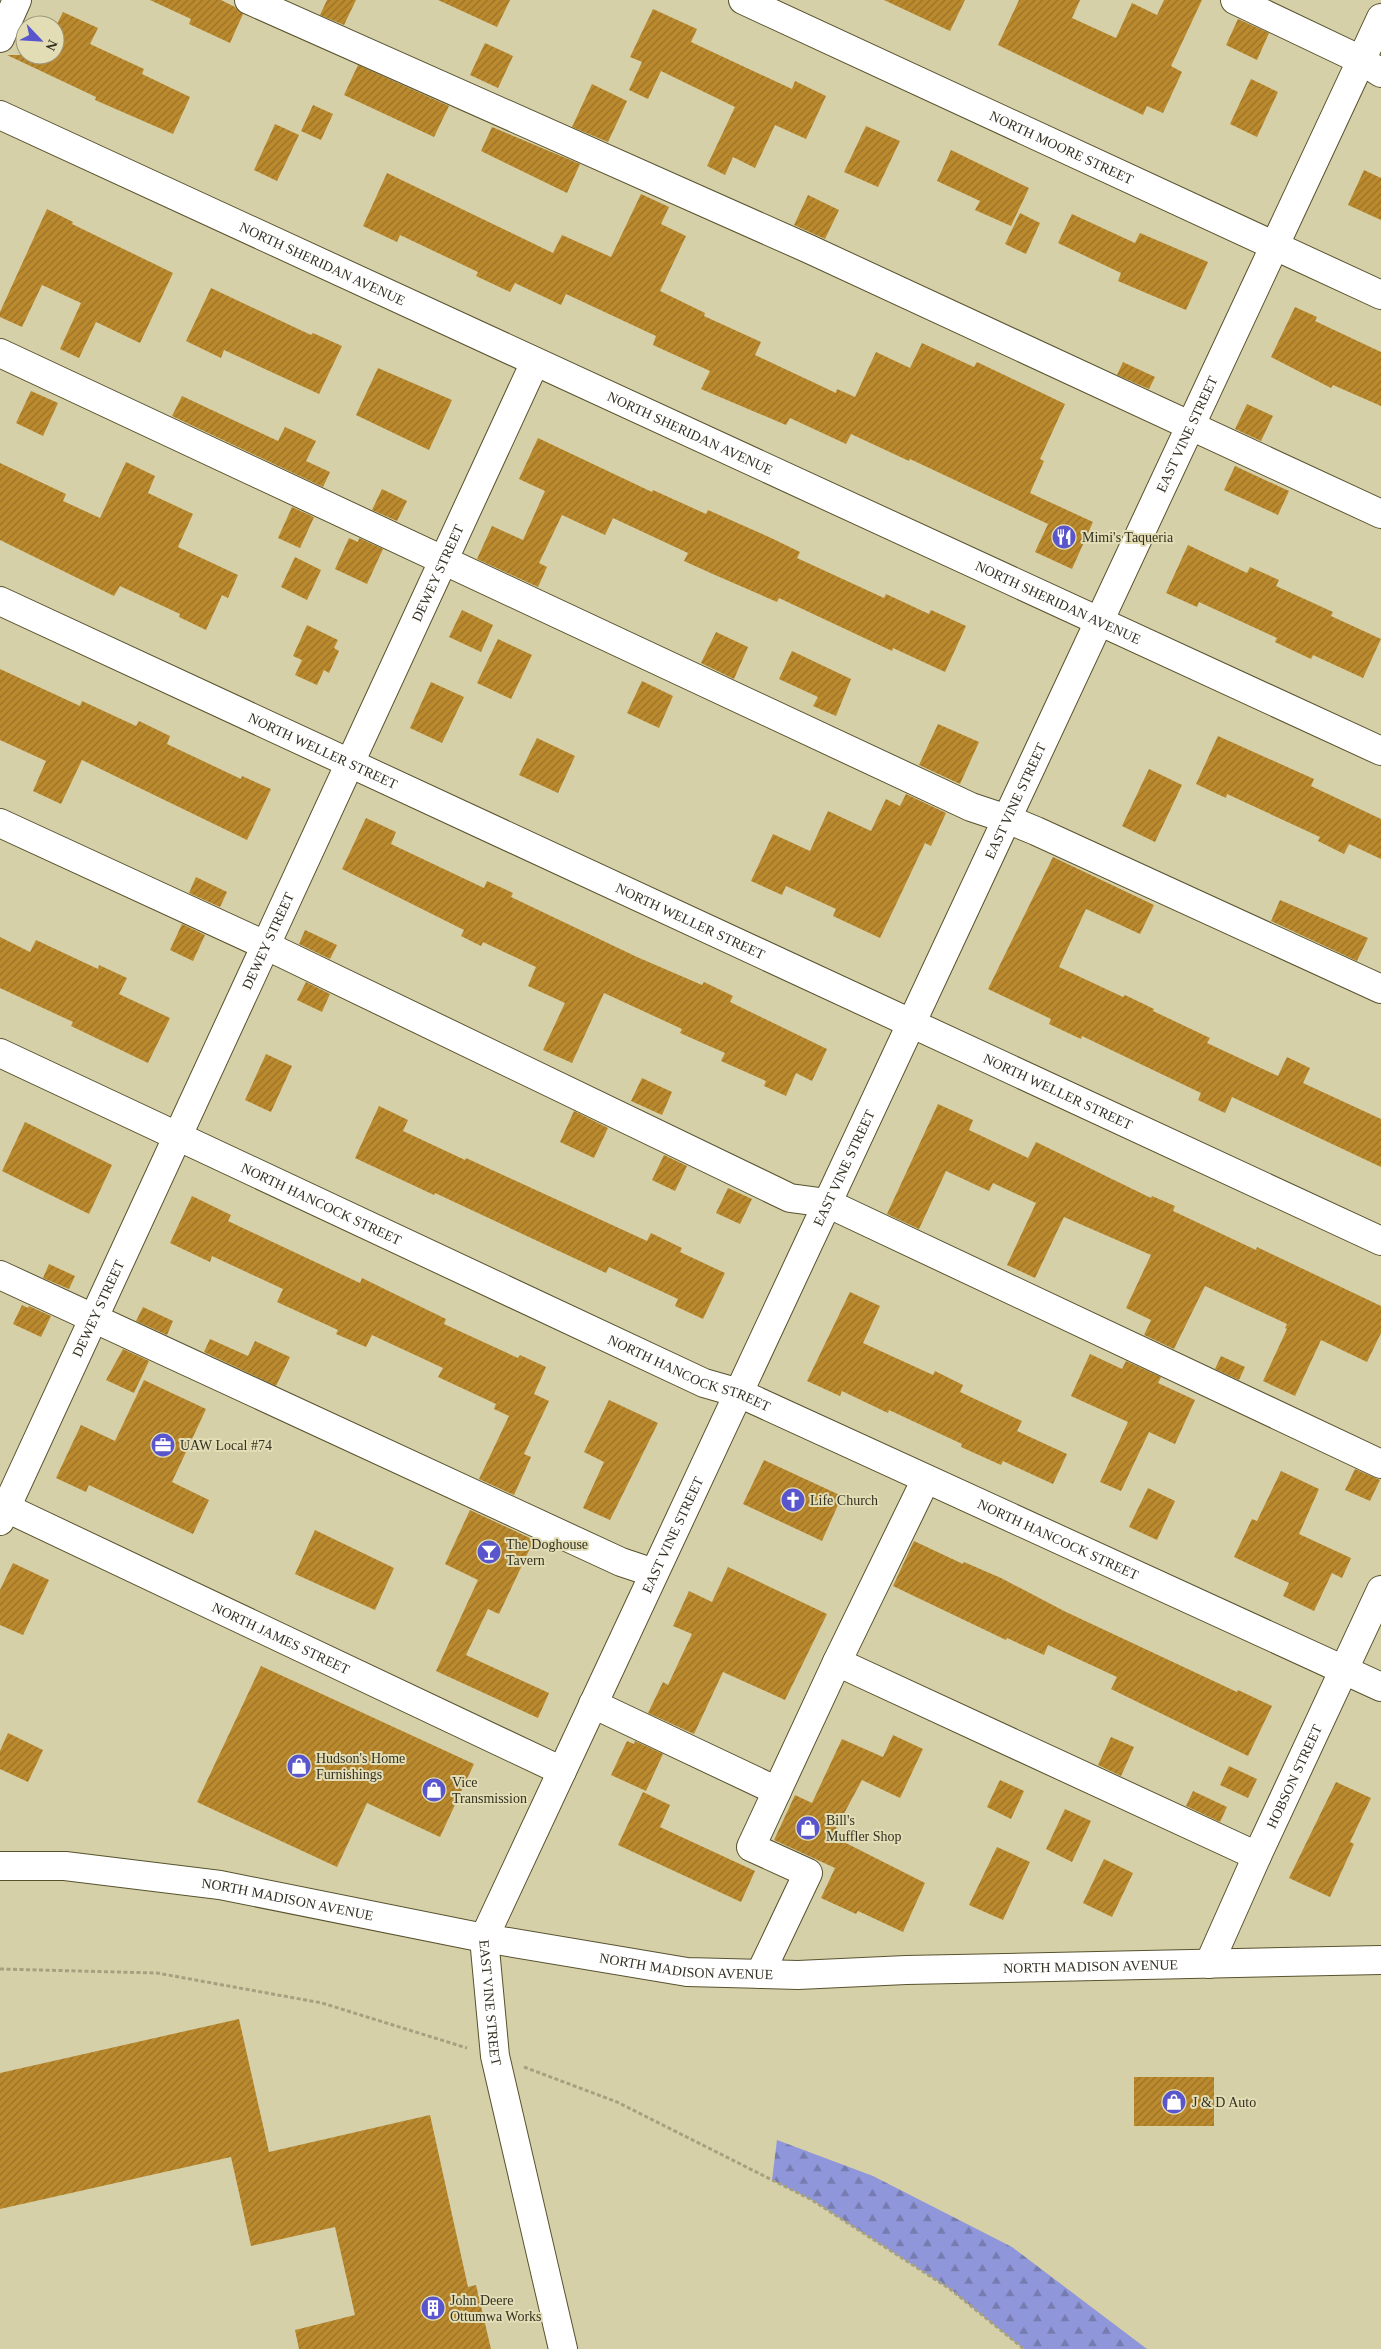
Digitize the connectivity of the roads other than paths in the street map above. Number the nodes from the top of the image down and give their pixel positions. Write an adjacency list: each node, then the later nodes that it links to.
1 (17, 0): 6 (street)
2 (249, 0): 13 (street)
3 (743, 0): 9 (street, NORTH MOORE STREET)
4 (1235, 0): 7 (street)
5 (1381, 18): 7 (street, EAST VINE STREET)
6 (0, 38)
7 (1371, 66): 9 (street, EAST VINE STREET)
8 (0, 115): 12 (street, NORTH SHERIDAN AVENUE)
9 (1275, 246): 10 (street, NORTH MOORE STREET); 13 (street, EAST VINE STREET)
10 (1381, 295)
11 (0, 353): 15 (street)
12 (535, 362): 15 (street, DEWEY STREET); 17 (street, NORTH SHERIDAN AVENUE)
13 (1191, 426): 14 (street); 17 (street, EAST VINE STREET)
14 (1381, 514)
15 (443, 562): 19 (street, DEWEY STREET); 20 (street)
16 (0, 601): 19 (street, NORTH WELLER STREET)
17 (1098, 623): 18 (street, NORTH SHERIDAN AVENUE); 20 (street, EAST VINE STREET)
18 (1381, 751)
19 (351, 764): 22 (street, DEWEY STREET); 24 (street, NORTH WELLER STREET)
20 (1007, 819): 23 (street); 24 (street, EAST VINE STREET)
21 (0, 824): 22 (street)
22 (266, 946): 26 (street, DEWEY STREET); 27 (street)
23 (1381, 989)
24 (911, 1023): 27 (street, EAST VINE STREET); 28 (street, NORTH WELLER STREET)
25 (0, 1053): 26 (street, NORTH HANCOCK STREET)
26 (179, 1136): 30 (street, DEWEY STREET); 31 (street, NORTH HANCOCK STREET)
27 (827, 1203): 31 (street, EAST VINE STREET); 32 (street)
28 (1381, 1241)
29 (0, 1275): 30 (street)
30 (94, 1318): 34 (street, DEWEY STREET); 35 (street)
31 (739, 1393): 33 (street, NORTH HANCOCK STREET); 35 (street, EAST VINE STREET)
32 (1381, 1464)
33 (926, 1479): 37 (street); 38 (street, NORTH HANCOCK STREET)
34 (2, 1511): 41 (street, NORTH JAMES STREET)
35 (654, 1573): 40 (street, EAST VINE STREET)
36 (1381, 1590): 38 (street, HOBSON STREET)
37 (837, 1662): 42 (street); 43 (street)
38 (1344, 1670): 39 (street, NORTH HANCOCK STREET); 43 (street, HOBSON STREET)
39 (1381, 1687)
40 (593, 1704): 41 (street, EAST VINE STREET); 42 (street)
41 (562, 1771): 45 (street, EAST VINE STREET)
42 (777, 1791): 48 (street)
43 (1256, 1856): 47 (street, HOBSON STREET)
44 (0, 1866): 45 (street, NORTH MADISON AVENUE)
45 (484, 1938): 48 (street, NORTH MADISON AVENUE); 49 (street, EAST VINE STREET)
46 (1381, 1960): 47 (street, NORTH MADISON AVENUE)
47 (1209, 1964): 48 (street, NORTH MADISON AVENUE)
48 (760, 1974)
49 (562, 2349)

